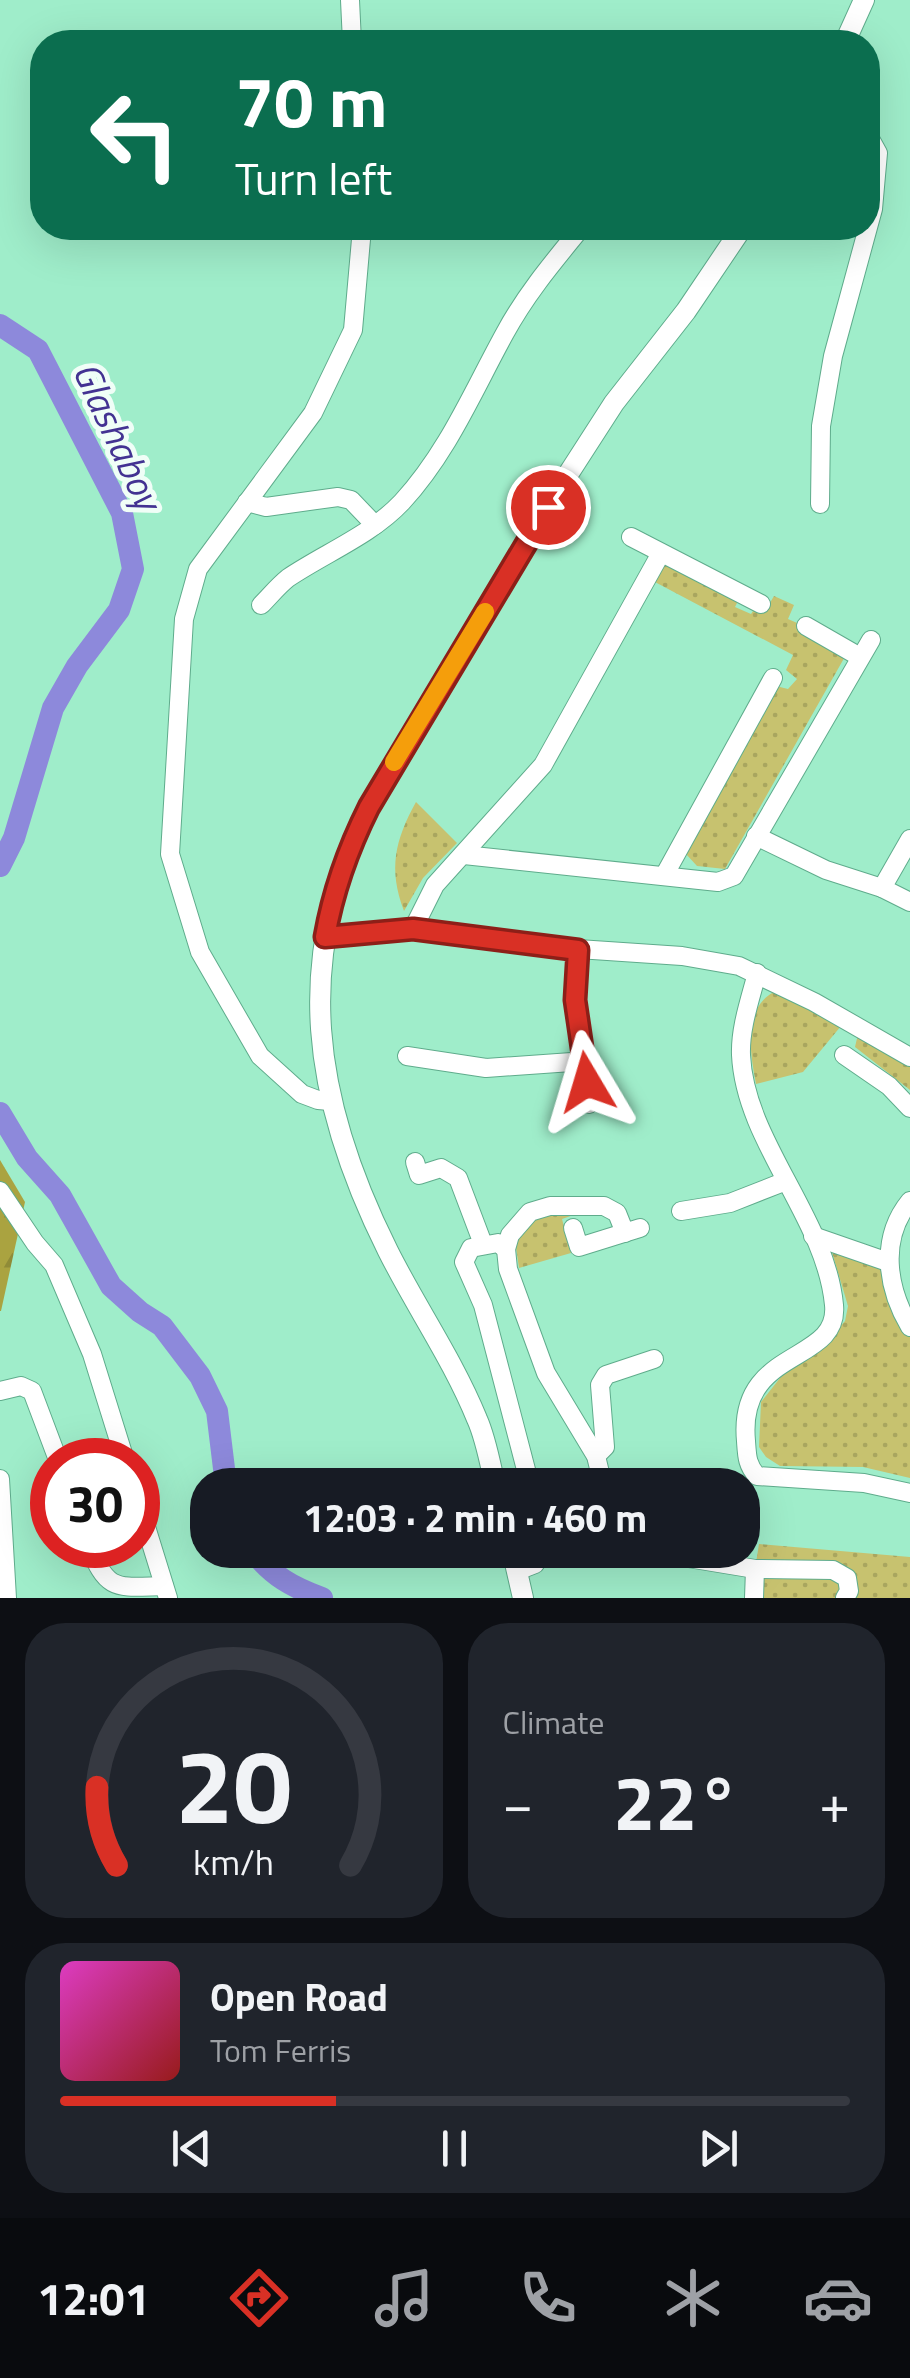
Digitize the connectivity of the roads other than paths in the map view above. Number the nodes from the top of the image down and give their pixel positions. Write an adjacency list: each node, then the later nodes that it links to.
1 (350, 0): 3 (street)
2 (864, 0): 4 (main road)
3 (351, 30)
4 (850, 30)
5 (361, 240): 9 (street)
6 (571, 240): 11 (street)
7 (734, 240): 27 (main road)
8 (865, 240): 10 (street)
9 (247, 502): 11 (street); 34 (street)
10 (820, 504)
11 (374, 524): 15 (street)
12 (631, 537): 13 (street)
13 (661, 553): 14 (street); 22 (street)
14 (760, 604)
15 (261, 605)
16 (806, 626): 18 (street)
17 (871, 640): 18 (street)
18 (860, 657): 20 (street)
19 (774, 678): 23 (street)
20 (756, 836): 23 (street); 24 (street)
21 (910, 839): 24 (street)
22 (464, 855): 23 (street); 26 (street)
23 (664, 876)
24 (882, 888): 25 (street)
25 (910, 902)
26 (413, 929): 27 (street); 28 (street)
27 (325, 937): 34 (main road)
28 (578, 950): 29 (street); 33 (street)
29 (757, 973): 32 (street); 38 (street)
30 (844, 1055): 36 (street)
31 (407, 1056): 33 (street)
32 (910, 1056)
33 (586, 1061): 35 (street)
34 (330, 1101): 53 (main road)
35 (588, 1104)
36 (910, 1108)
37 (416, 1162): 44 (street)
38 (786, 1181): 41 (street); 43 (street)
39 (0, 1192): 51 (street)
40 (910, 1202): 46 (street)
41 (681, 1211)
42 (573, 1228): 45 (street)
43 (814, 1236): 46 (street); 57 (street)
44 (483, 1244): 45 (street); 54 (street)
45 (506, 1249): 52 (street)
46 (888, 1262): 47 (street)
47 (910, 1328)
48 (654, 1360): 52 (street)
49 (0, 1391): 50 (street)
50 (50, 1438)
51 (118, 1438)
52 (596, 1456): 55 (street)
53 (491, 1468)
54 (526, 1468)
55 (599, 1468)
56 (0, 1480): 65 (street)
57 (910, 1493)
58 (97, 1568): 63 (street)
59 (159, 1568): 63 (street)
60 (517, 1568): 66 (main road)
61 (750, 1568): 62 (street)
62 (755, 1569): 64 (street); 67 (street)
63 (166, 1592)
64 (847, 1595)
65 (6, 1598)
66 (523, 1598)
67 (754, 1598)

